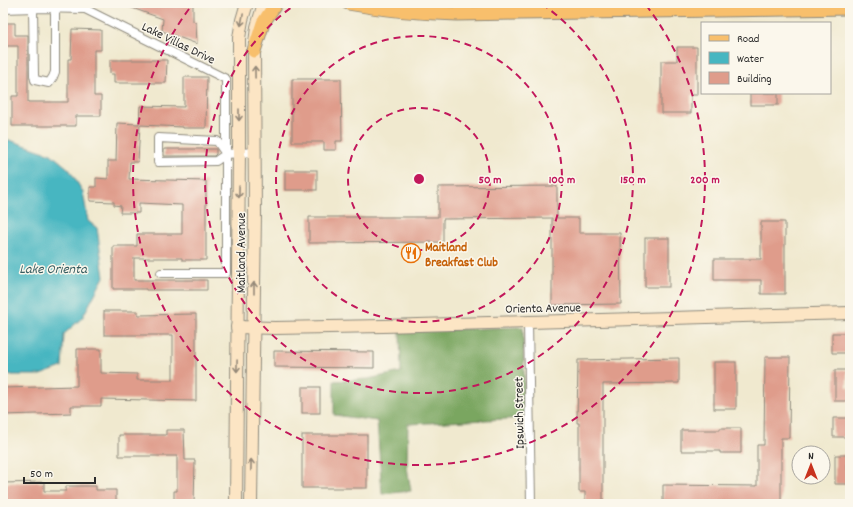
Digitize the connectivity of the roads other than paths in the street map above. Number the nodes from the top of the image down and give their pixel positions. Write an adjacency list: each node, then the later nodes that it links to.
1 (247, 3): 13 (main road, Maitland Avenue, one-way to 13)
2 (264, 3): 11 (main road, Maitland Avenue)
3 (276, 3): 11 (main road)
4 (348, 3): 8 (main road)
5 (691, 5): 8 (main road); 9 (main road)
6 (33, 8): 7 (street, Lake Villas Drive); 7 (street); 10 (street, Lake Villas Drive)
7 (55, 8): 14 (street, Lake Villas Drive)
8 (528, 8)
9 (850, 8)
10 (3, 9)
11 (254, 51): 12 (main road, Maitland Avenue, one-way to 11)
12 (254, 152): 13 (street); 19 (main road, Maitland Avenue, one-way to 12)
13 (239, 153): 14 (street); 18 (main road, Maitland Avenue, one-way to 18)
14 (226, 154): 14 (street); 15 (street, Lake Villas Drive)
15 (161, 273)
16 (850, 314): 17 (main road, Orienta Avenue)
17 (528, 322): 19 (main road, Orienta Avenue); 22 (street, Ipswich Street)
18 (237, 327): 19 (main road, Orienta Avenue); 20 (main road, Maitland Avenue, one-way to 20)
19 (254, 327): 21 (main road, Maitland Avenue, one-way to 19)
20 (236, 504)
21 (251, 504)
22 (531, 504)

